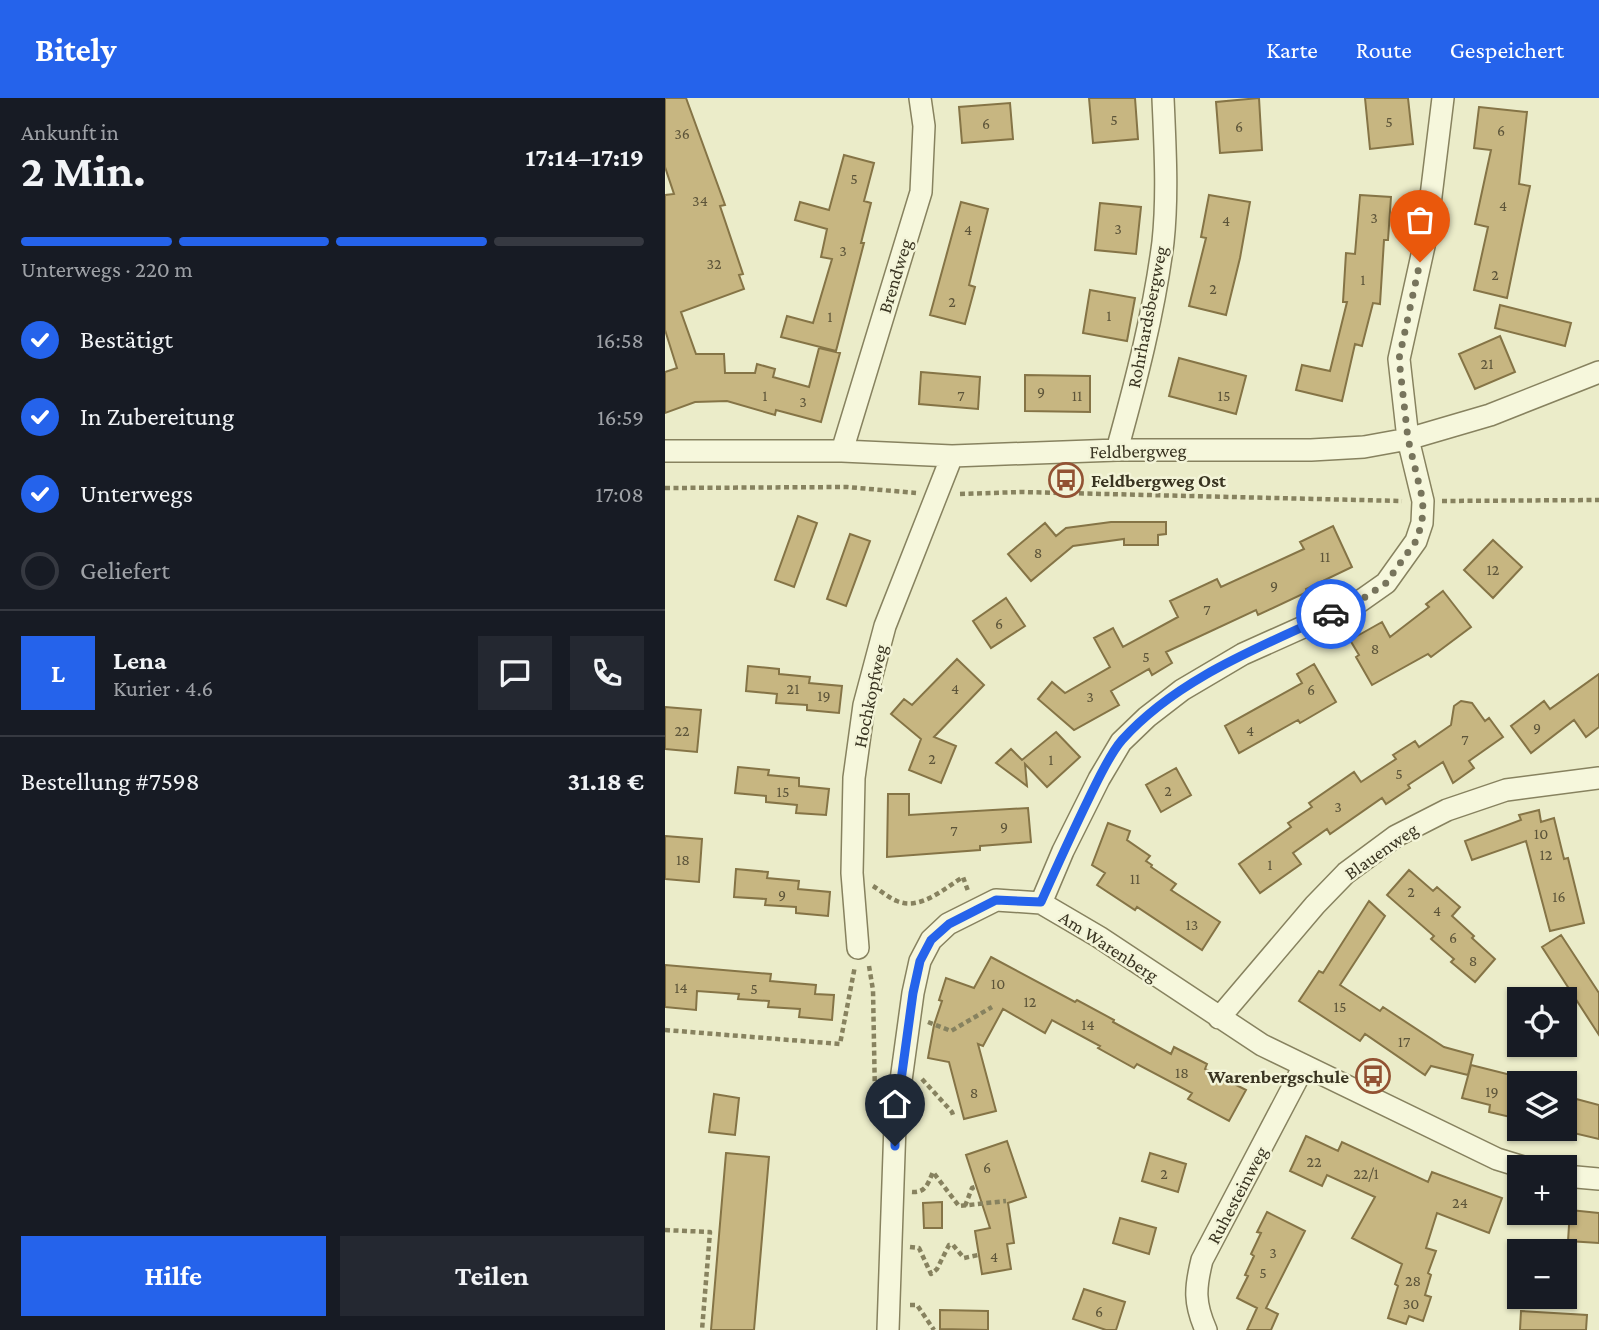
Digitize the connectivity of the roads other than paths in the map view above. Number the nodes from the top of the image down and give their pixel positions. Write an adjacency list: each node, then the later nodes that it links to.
1 (920, 98): 8 (street, Brendweg)
2 (1163, 98): 6 (street, Rohrhardsbergweg)
3 (1443, 98): 5 (street)
4 (1599, 372): 5 (street, Feldbergweg)
5 (1408, 439): 6 (street, Feldbergweg); 11 (street)
6 (1117, 450): 9 (street, Feldbergweg)
7 (665, 451): 8 (street, Feldbergweg)
8 (842, 451): 9 (street, Feldbergweg)
9 (952, 456): 12 (street, Hochkopfweg)
10 (1599, 778): 13 (street, Blauenweg)
11 (1041, 902): 13 (street, Am Warenberg); 18 (street, Am Warenberg)
12 (858, 948)
13 (1219, 1018): 14 (street, Am Warenberg)
14 (1304, 1066): 15 (street, Am Warenberg); 19 (street, Ruhesteinweg)
15 (1507, 1162)
16 (1577, 1177): 17 (street)
17 (1599, 1179)
18 (888, 1330)
19 (1206, 1330)

